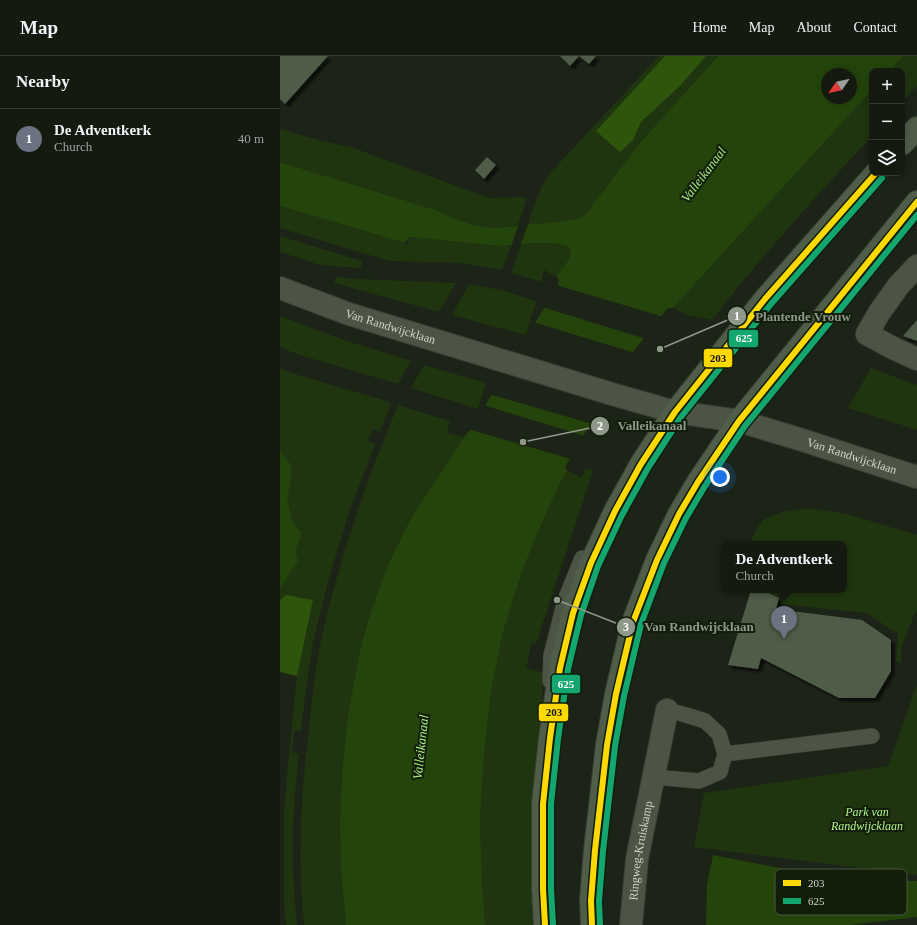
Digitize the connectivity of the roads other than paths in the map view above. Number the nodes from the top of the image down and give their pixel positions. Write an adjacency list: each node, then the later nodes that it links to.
1 (917, 128): 2 (main road)
2 (905, 141)
3 (873, 176): 8 (main road)
4 (917, 202): 9 (main road)
5 (917, 266): 7 (street)
6 (280, 288): 8 (street, Van Randwijcklaan)
7 (917, 359)
8 (675, 412): 9 (street, Van Randwijcklaan); 15 (main road)
9 (739, 421): 10 (street, Van Randwijcklaan); 16 (main road)
10 (917, 477)
11 (667, 710): 13 (lane, Ringweg-Kruiskamp); 14 (street, Ringweg-Kruiskamp)
12 (872, 736): 13 (lane)
13 (725, 754): 14 (lane)
14 (654, 777): 17 (street, Ringweg-Kruiskamp)
15 (545, 925)
16 (592, 925)
17 (631, 925)

